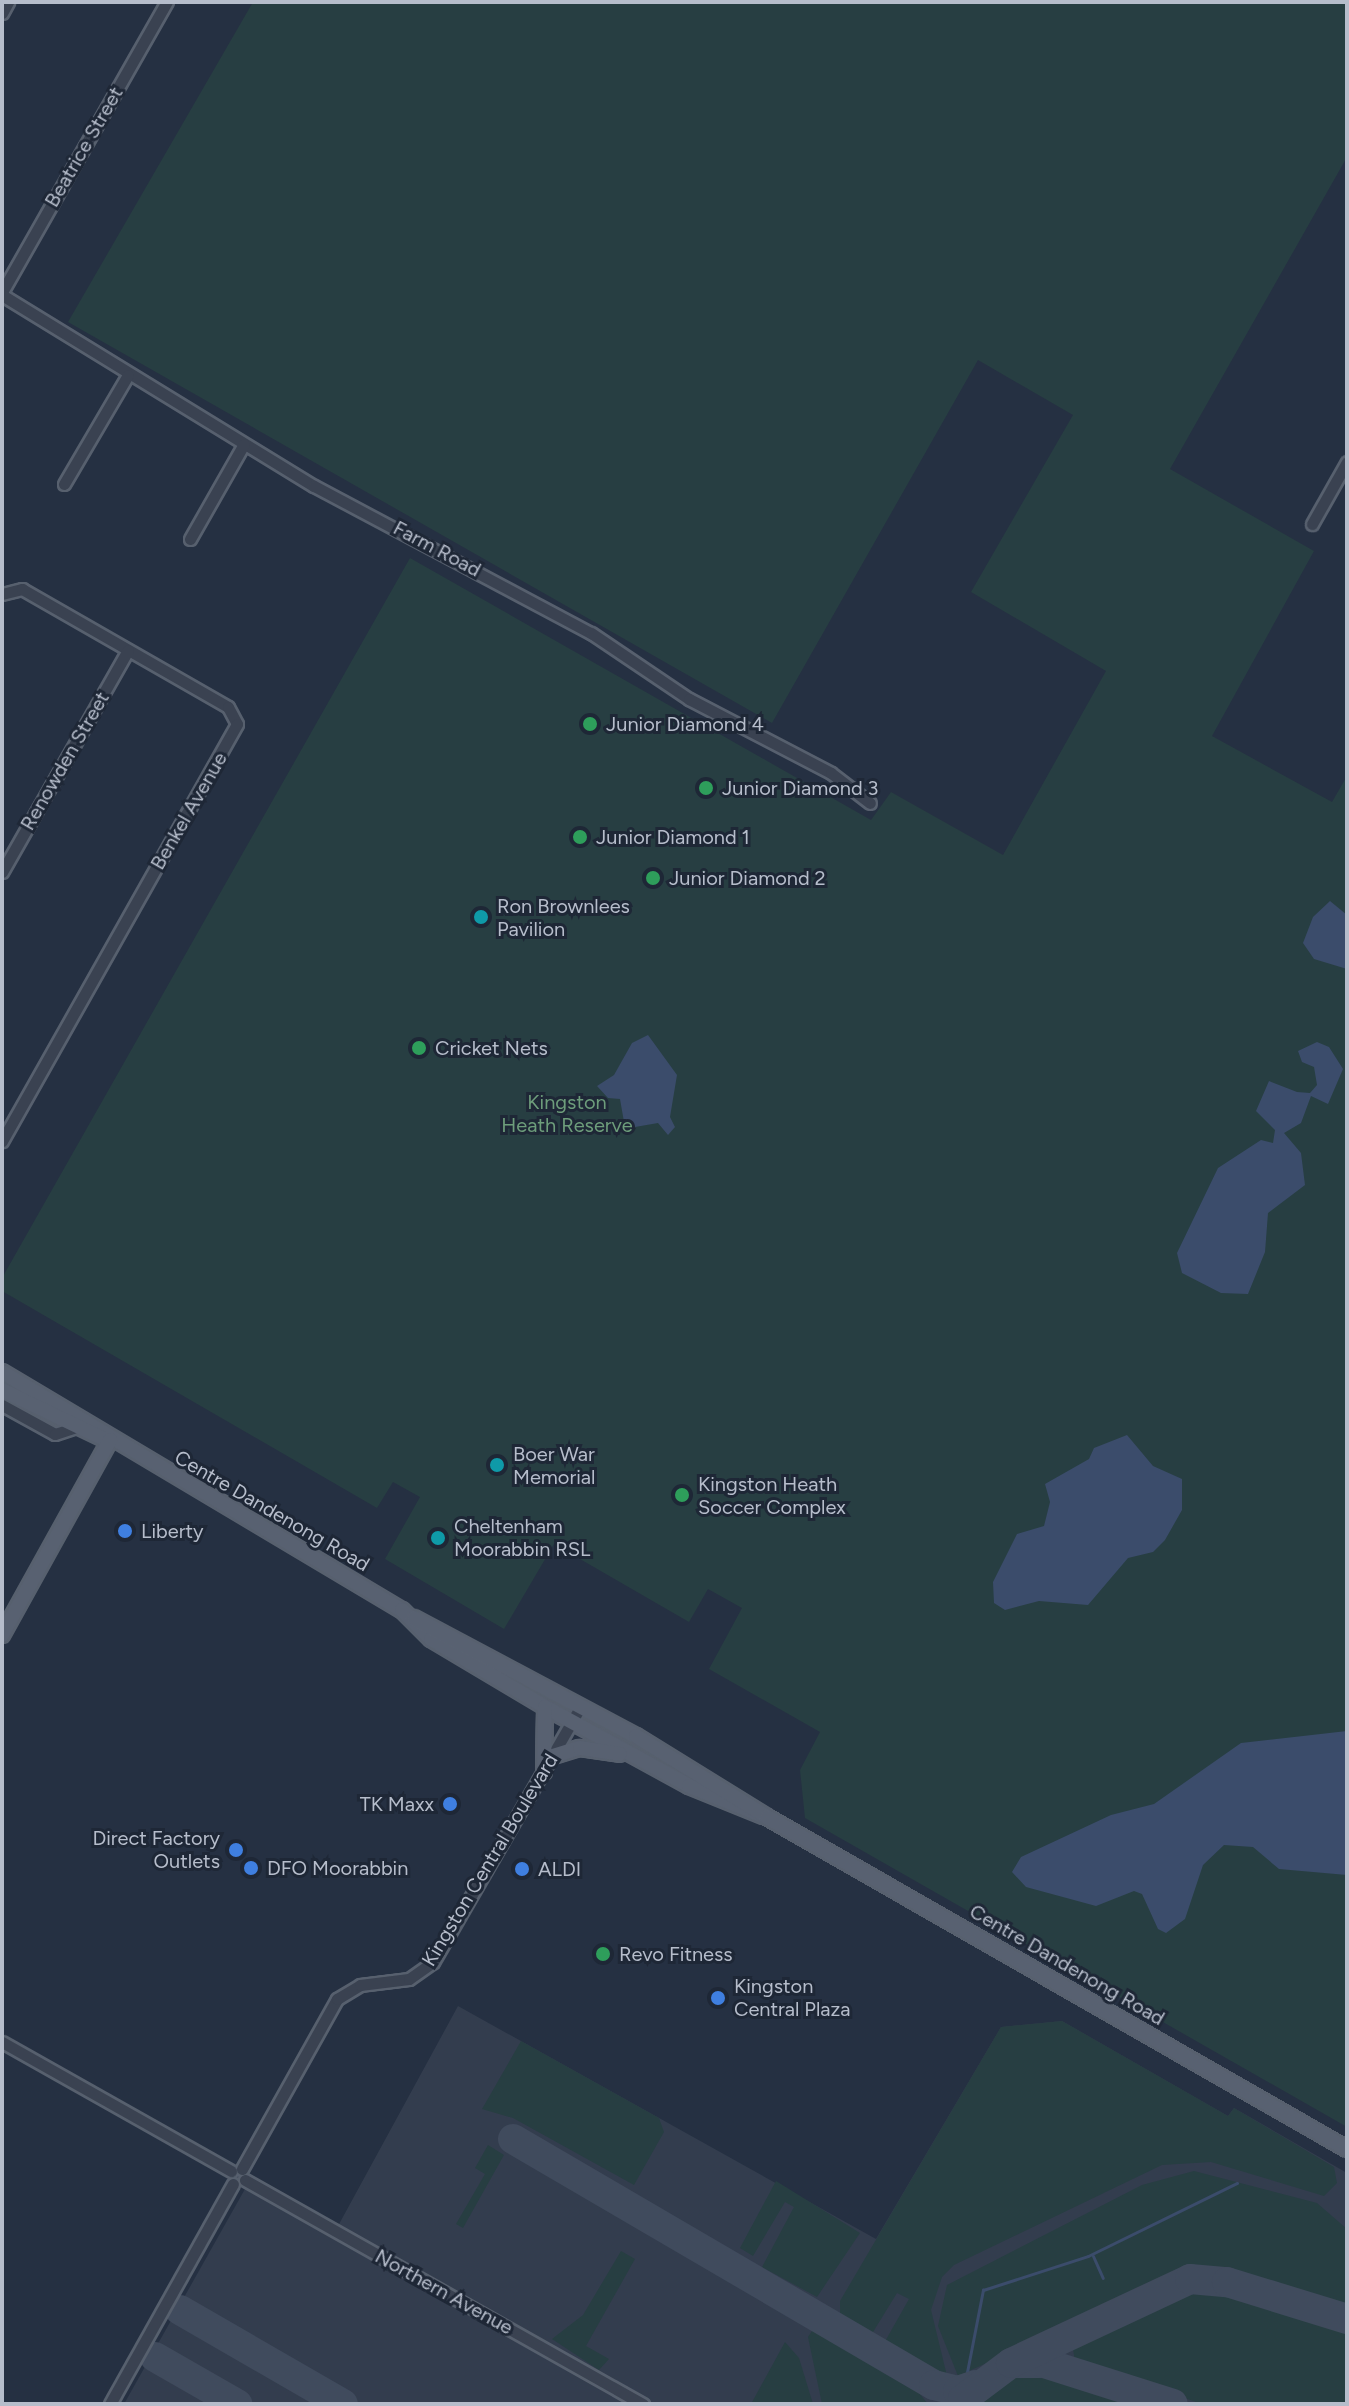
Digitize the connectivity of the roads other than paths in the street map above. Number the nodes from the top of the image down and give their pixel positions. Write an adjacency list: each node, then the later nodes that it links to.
1 (8, 2): 3 (street)
2 (167, 2): 4 (street, Beatrice Street)
3 (2, 13)
4 (2, 294): 5 (street, Farm Road)
5 (128, 375): 6 (street, Farm Road); 8 (street)
6 (244, 444): 10 (street); 13 (street, Farm Road)
7 (1347, 462): 9 (street)
8 (64, 484)
9 (1312, 524)
10 (190, 539)
11 (2, 594): 12 (street, Benkel Avenue)
12 (128, 650): 14 (street, Renowden Street); 15 (street, Benkel Avenue)
13 (870, 803)
14 (2, 872)
15 (2, 1141)
16 (2, 1372): 20 (main road, Centre Dandenong Road)
17 (2, 1390): 19 (main road, Centre Dandenong Road)
18 (2, 1405): 19 (street, Centre Dandenong Road)
19 (73, 1428): 20 (main road, Centre Dandenong Road)
20 (110, 1440): 21 (main road, Centre Dandenong Road); 22 (main road)
21 (414, 1618): 23 (main road, Centre Dandenong Road); 24 (main road, Centre Dandenong Road)
22 (2, 1635)
23 (581, 1706): 25 (street, Kingston Central Boulevard); 29 (main road, Centre Dandenong Road)
24 (545, 1707): 25 (main road, Centre Dandenong Road); 28 (main road)
25 (572, 1722): 26 (street, Kingston Central Boulevard); 27 (main road, Centre Dandenong Road)
26 (553, 1756): 27 (main road); 28 (street, Kingston Central Boulevard)
27 (632, 1756): 29 (main road, Centre Dandenong Road)
28 (544, 1772): 32 (street, Kingston Central Boulevard)
29 (767, 1817): 31 (main road, Centre Dandenong Road)
30 (2, 2042): 32 (street, Northern Avenue)
31 (1347, 2149)
32 (238, 2176): 33 (street, Kingston Central Boulevard); 34 (street, Northern Avenue)
33 (110, 2404)
34 (643, 2404)

